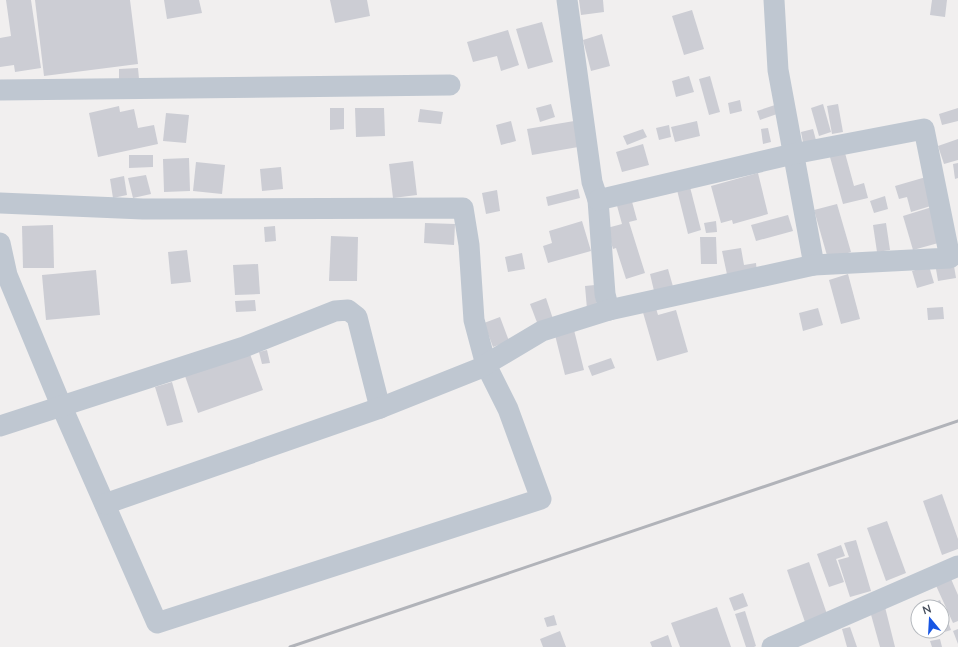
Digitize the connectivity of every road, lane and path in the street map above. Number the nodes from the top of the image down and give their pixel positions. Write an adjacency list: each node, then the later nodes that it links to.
1 (567, 0): 6 (street)
2 (774, 0): 5 (street)
3 (450, 85): 4 (street)
4 (0, 90)
5 (793, 154): 6 (street); 9 (street); 9 (street)
6 (598, 200): 10 (street)
7 (0, 203): 11 (street)
8 (0, 243): 12 (street)
9 (814, 265): 10 (street)
10 (609, 310): 11 (street)
11 (486, 365): 13 (street); 15 (street)
12 (61, 405): 13 (street); 14 (street); 15 (street)
13 (380, 408): 15 (street)
14 (0, 426)
15 (105, 504)
16 (958, 566): 17 (street)
17 (772, 647)

